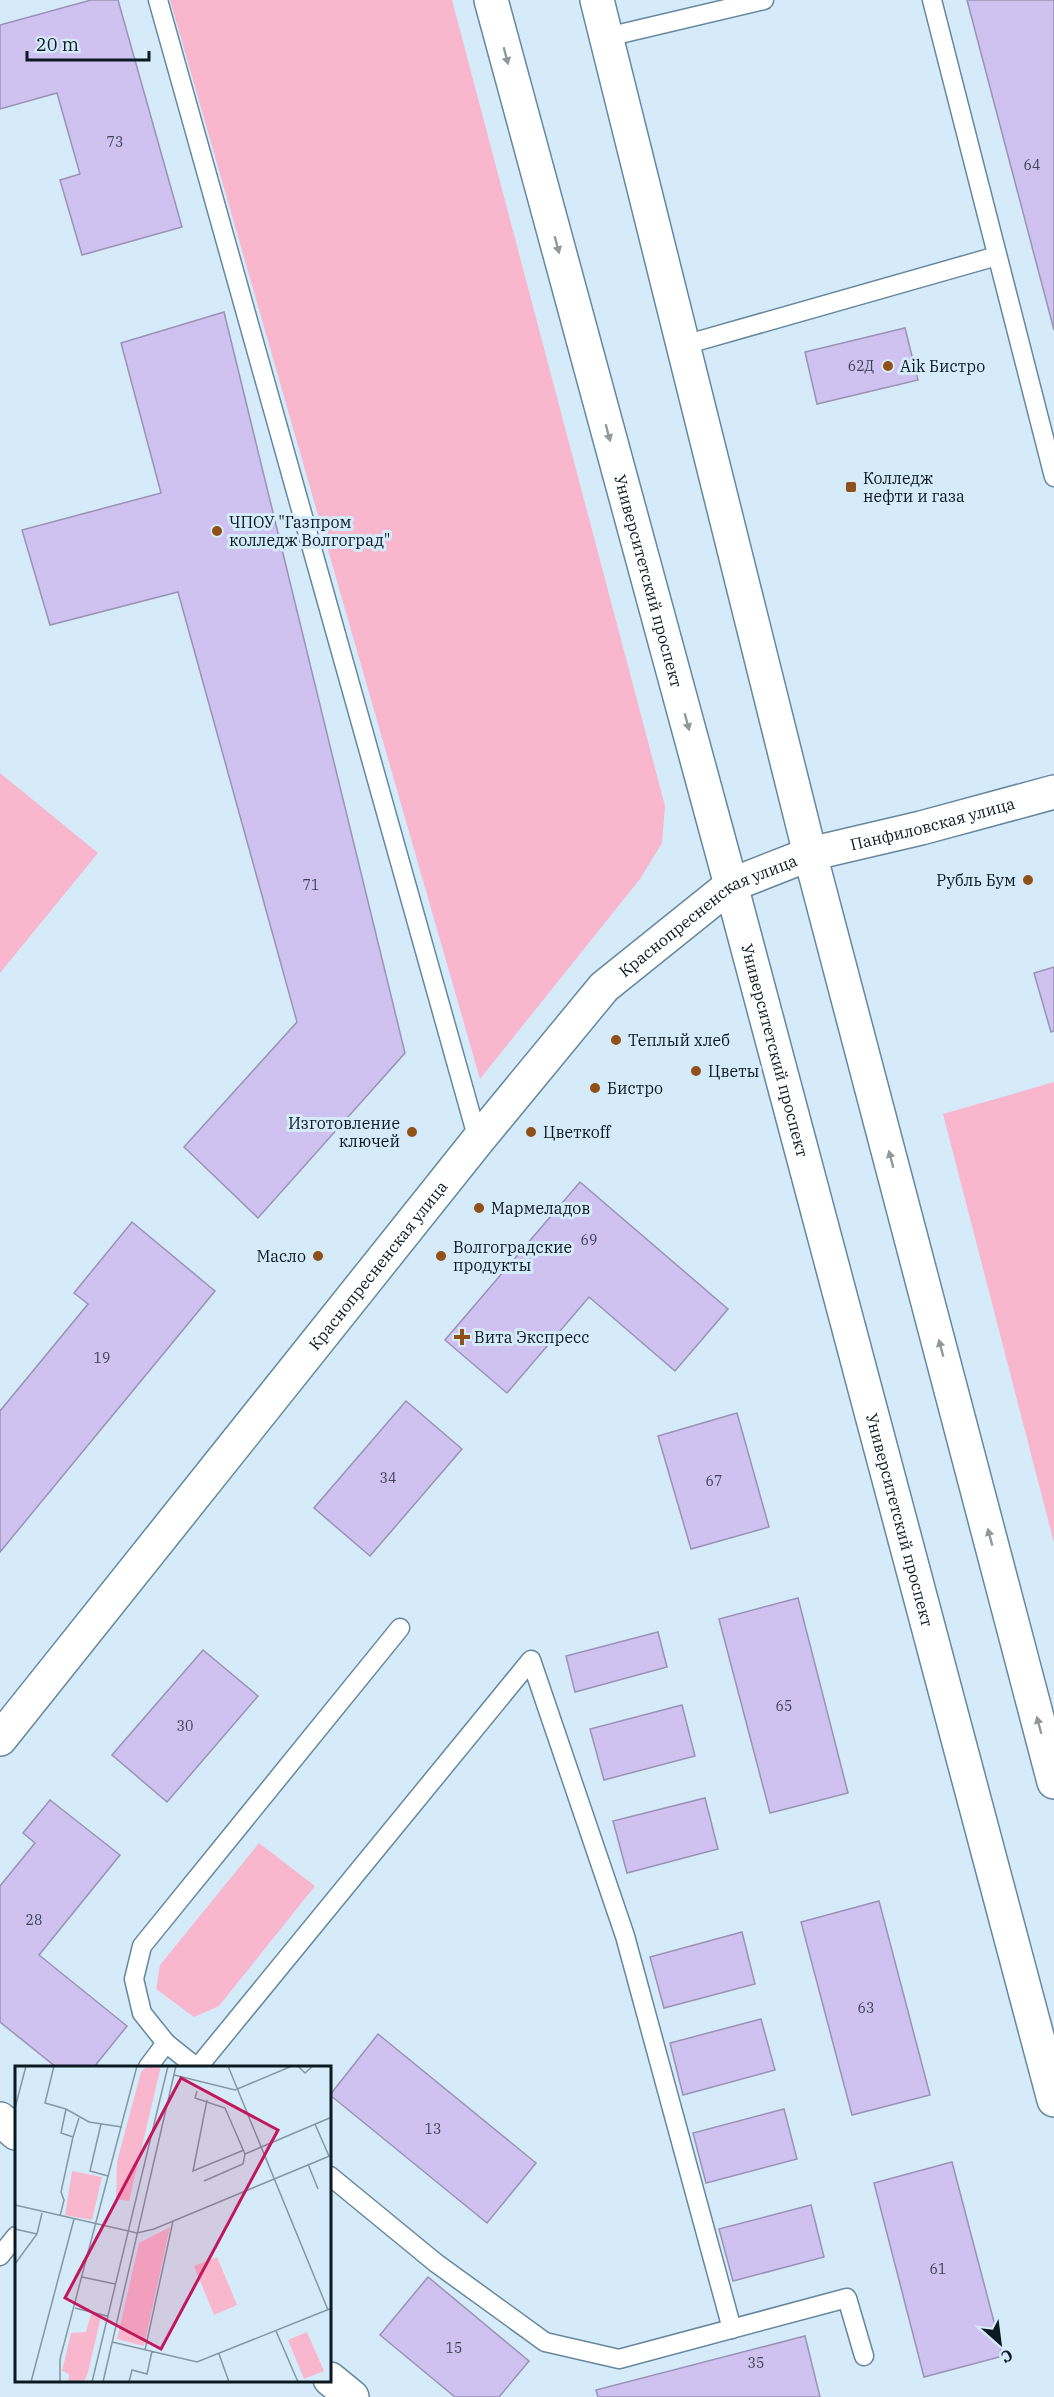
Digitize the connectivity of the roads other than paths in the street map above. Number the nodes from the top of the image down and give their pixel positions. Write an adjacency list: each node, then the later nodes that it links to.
1 (158, 0): 13 (lane)
2 (491, 0): 12 (main road, Университетский проспект, one-way to 12)
3 (597, 0): 6 (main road)
4 (764, 0): 6 (lane)
5 (932, 0): 7 (lane)
6 (607, 37): 8 (main road)
7 (998, 256): 8 (lane); 9 (lane)
8 (684, 345): 11 (main road)
9 (1054, 477)
10 (1054, 792): 11 (main road, Панфиловская улица)
11 (810, 854): 12 (main road, Краснопресненская улица); 16 (main road, one-way to 11)
12 (731, 885): 13 (main road, Краснопресненская улица); 21 (main road, Университетский проспект)
13 (478, 1140): 15 (main road, Краснопресненская улица)
14 (400, 1628): 17 (lane)
15 (0, 1739)
16 (1054, 1782)
17 (166, 2043): 18 (lane); 19 (lane)
18 (149, 2066)
19 (196, 2066)
20 (198, 2066): 27 (lane)
21 (1054, 2100)
22 (0, 2119): 23 (main road)
23 (15, 2132)
24 (332, 2178): 27 (lane)
25 (15, 2237): 26 (lane)
26 (0, 2256)
27 (732, 2329): 28 (lane)
28 (864, 2356)
29 (332, 2381): 30 (main road)
30 (352, 2397)

